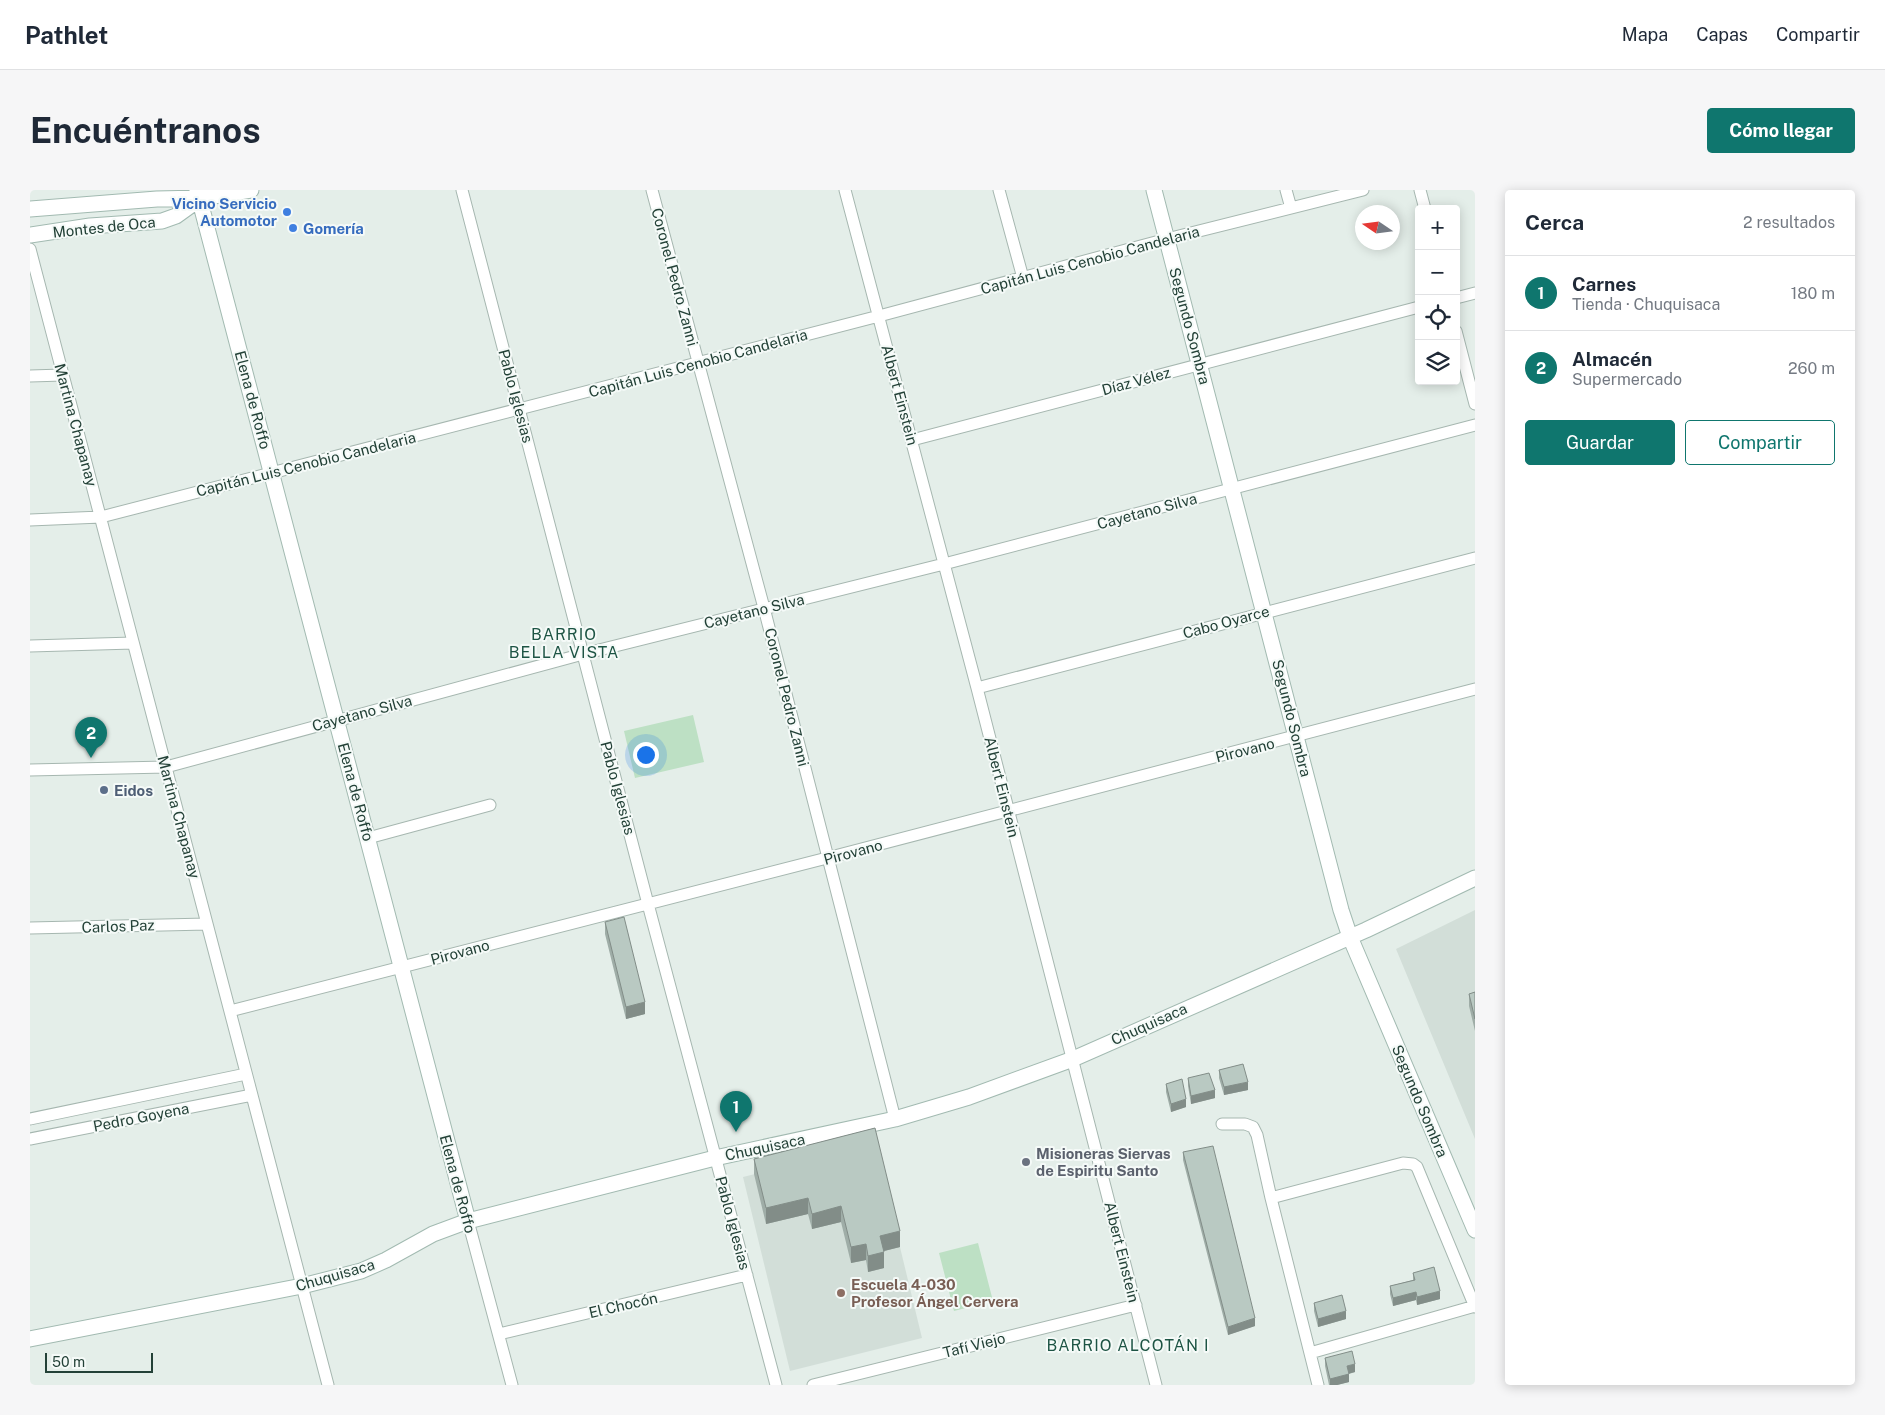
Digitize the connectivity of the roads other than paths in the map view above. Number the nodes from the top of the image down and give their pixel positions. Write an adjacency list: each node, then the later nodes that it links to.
1 (251, 190): 10 (street, Montes de Oca)
2 (462, 190): 28 (street, Pablo Iglesias)
3 (652, 190): 23 (street, Coronel Pedro Zanni)
4 (845, 190): 21 (street, Albert Einstein)
5 (999, 190): 17 (street)
6 (1154, 190): 15 (street, Segundo Sombra)
7 (1286, 190): 12 (street)
8 (1363, 190): 12 (street, Capitán Luis Cenobio Candelaria)
9 (1420, 190): 11 (street)
10 (199, 194): 13 (street, Montes de Oca); 14 (street, Montes de Oca); 31 (street, Elena de Roffo)
11 (1424, 205)
12 (1291, 208): 15 (street, Capitán Luis Cenobio Candelaria)
13 (30, 209)
14 (30, 235)
15 (1167, 239): 17 (street, Capitán Luis Cenobio Candelaria); 24 (street, Segundo Sombra)
16 (30, 249): 25 (street, Martina Chapanay)
17 (1023, 278): 21 (street, Capitán Luis Cenobio Candelaria)
18 (1475, 292): 19 (street)
19 (1460, 297)
20 (1415, 309): 24 (street, Díaz Vélez)
21 (879, 316): 23 (street, Capitán Luis Cenobio Candelaria); 30 (street, Albert Einstein)
22 (1458, 340): 27 (street)
23 (698, 362): 28 (street, Capitán Luis Cenobio Candelaria); 37 (street, Coronel Pedro Zanni)
24 (1200, 365): 30 (street, Díaz Vélez); 32 (street, Segundo Sombra)
25 (63, 375): 26 (street); 33 (street, Martina Chapanay)
26 (30, 376)
27 (1475, 404)
28 (519, 409): 31 (street, Capitán Luis Cenobio Candelaria); 41 (street, Pablo Iglesias)
29 (1475, 425): 32 (street, Cayetano Silva)
30 (912, 440): 36 (street, Albert Einstein)
31 (272, 472): 33 (street, Capitán Luis Cenobio Candelaria); 44 (street, Elena de Roffo)
32 (1232, 489): 36 (street, Cayetano Silva); 38 (street, Segundo Sombra)
33 (101, 517): 34 (street, Capitán Luis Cenobio Candelaria); 39 (street, Martina Chapanay)
34 (30, 520)
35 (1475, 558): 38 (street, Cabo Oyarce)
36 (944, 564): 37 (street, Cayetano Silva); 42 (street, Albert Einstein)
37 (764, 608): 41 (street, Cayetano Silva); 51 (street, Coronel Pedro Zanni)
38 (1264, 612): 42 (street, Cabo Oyarce); 45 (street, Segundo Sombra)
39 (133, 643): 40 (street); 46 (street, Martina Chapanay)
40 (30, 646)
41 (583, 654): 44 (street, Cayetano Silva); 53 (street, Pablo Iglesias)
42 (977, 688): 49 (street, Albert Einstein)
43 (1475, 689): 45 (street, Pirovano)
44 (337, 720): 46 (street, Cayetano Silva); 50 (street, Elena de Roffo)
45 (1296, 736): 49 (street, Pirovano); 56 (street, Segundo Sombra)
46 (166, 767): 47 (street, Cayetano Silva); 54 (street, Martina Chapanay)
47 (30, 770)
48 (490, 805): 50 (street)
49 (1008, 811): 51 (street, Pirovano); 59 (street, Albert Einstein)
50 (368, 838): 57 (street, Elena de Roffo)
51 (827, 858): 53 (street, Pirovano); 62 (street, Coronel Pedro Zanni)
52 (1475, 878): 56 (street, Chuquisaca)
53 (648, 904): 57 (street, Pirovano); 66 (street, Pablo Iglesias)
54 (207, 924): 55 (street, Carlos Paz); 58 (street, Martina Chapanay)
55 (30, 928)
56 (1350, 937): 59 (street, Chuquisaca); 69 (street, Segundo Sombra)
57 (402, 967): 58 (street, Pirovano); 68 (street, Elena de Roffo)
58 (230, 1012): 60 (street, Martina Chapanay)
59 (1073, 1059): 62 (street, Chuquisaca); 72 (street, Albert Einstein)
60 (246, 1074): 61 (street, Martina Chapanay); 63 (street, Pedro Goyena)
61 (252, 1095): 65 (street, Pedro Goyena); 71 (street, Martina Chapanay)
62 (895, 1118): 66 (street, Chuquisaca)
63 (30, 1119)
64 (1222, 1124): 67 (street)
65 (30, 1139)
66 (715, 1158): 68 (street, Chuquisaca); 70 (street, Pablo Iglesias)
67 (1271, 1198): 73 (street); 76 (street)
68 (468, 1222): 71 (street, Chuquisaca); 74 (street, Elena de Roffo)
69 (1475, 1230)
70 (746, 1275): 74 (street, El Chocón); 79 (street, Pablo Iglesias)
71 (302, 1286): 75 (street, Chuquisaca); 77 (street, Martina Chapanay)
72 (1136, 1305): 80 (street, Tafí Viejo); 81 (street, Albert Einstein)
73 (1475, 1307): 76 (street)
74 (499, 1334): 78 (street, Elena de Roffo)
75 (30, 1339)
76 (1310, 1352): 82 (street)
77 (328, 1385)
78 (512, 1385)
79 (776, 1385)
80 (813, 1385)
81 (1156, 1385)
82 (1318, 1385)

